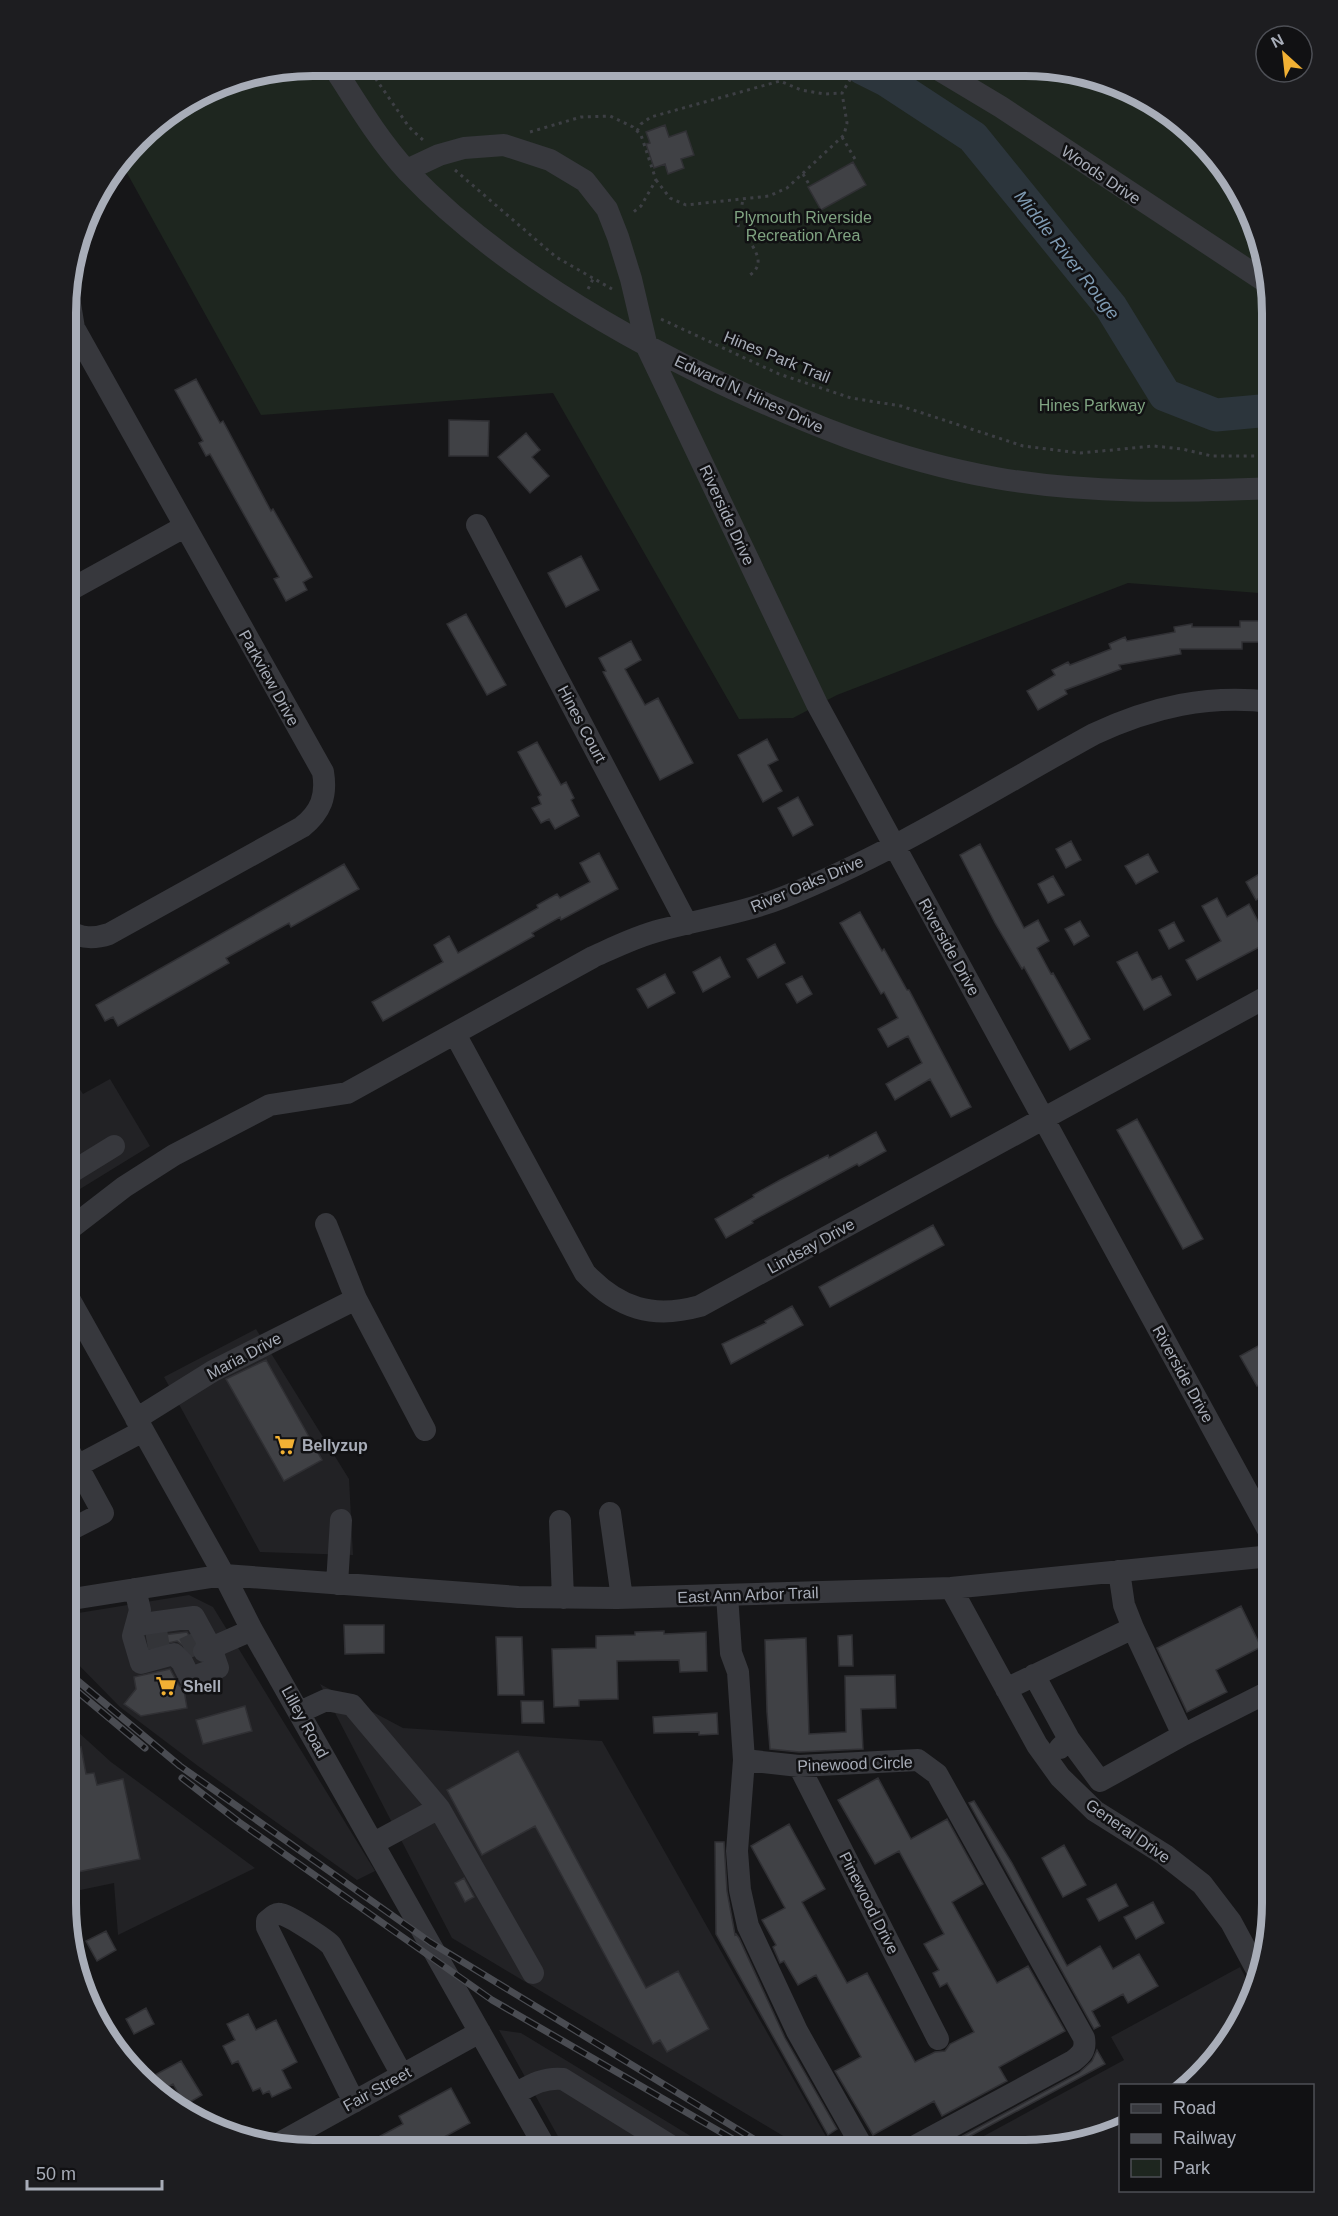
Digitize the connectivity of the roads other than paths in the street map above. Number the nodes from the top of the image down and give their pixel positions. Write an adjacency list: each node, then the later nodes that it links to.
1 (340, 76): 3 (street, Edward N. Hines Drive)
2 (949, 76): 4 (street, Woods Drive)
3 (407, 170): 6 (street, Edward N. Hines Drive); 6 (street, Riverside Drive)
4 (1258, 277)
5 (76, 332): 9 (street, Parkview Drive)
6 (647, 347): 7 (street, Edward N. Hines Drive); 12 (street, Riverside Drive)
7 (1262, 489)
8 (477, 525): 13 (street, Hines Court)
9 (184, 527): 10 (street); 14 (street, Parkview Drive)
10 (76, 587)
11 (1262, 701): 12 (street, River Oaks Drive)
12 (894, 846): 13 (street, River Oaks Drive); 17 (street, Riverside Drive)
13 (687, 924): 16 (street, River Oaks Drive)
14 (76, 935)
15 (1262, 999): 17 (street, Lindsay Drive)
16 (455, 1034): 17 (street, Lindsay Drive); 20 (street, River Oaks Drive)
17 (1043, 1118): 29 (street, Riverside Drive)
18 (114, 1146): 19 (street)
19 (76, 1169)
20 (76, 1224)
21 (326, 1224): 22 (street)
22 (356, 1299): 24 (street, Maria Drive); 25 (street)
23 (76, 1311): 24 (street, Lilley Road)
24 (139, 1425): 26 (street, Maria Drive); 35 (street, Lilley Road)
25 (425, 1430)
26 (76, 1454)
27 (76, 1464): 32 (street)
28 (610, 1513): 42 (street)
29 (1262, 1519)
30 (341, 1520): 36 (street)
31 (560, 1521): 41 (street)
32 (76, 1527)
33 (1262, 1557): 34 (street, East Ann Arbor Trail)
34 (1119, 1571): 37 (street, East Ann Arbor Trail); 43 (street)
35 (224, 1575): 36 (street, East Ann Arbor Trail); 38 (street, East Ann Arbor Trail); 44 (street, Lilley Road)
36 (337, 1584): 41 (street, East Ann Arbor Trail)
37 (951, 1588): 39 (street, East Ann Arbor Trail); 46 (street, General Drive)
38 (135, 1589): 40 (street, East Ann Arbor Trail); 44 (street)
39 (735, 1595): 42 (street, East Ann Arbor Trail); 51 (street)
40 (76, 1598)
41 (563, 1598): 42 (street, East Ann Arbor Trail)
42 (622, 1598)
43 (1134, 1628): 45 (street); 49 (street)
44 (252, 1630): 48 (street, Lilley Road)
45 (1034, 1675): 46 (street); 50 (street)
46 (1006, 1689): 52 (street, General Drive)
47 (1262, 1695): 49 (street)
48 (300, 1712): 54 (street); 55 (street, Lilley Road)
49 (1183, 1735): 50 (street)
50 (1069, 1738): 52 (street)
51 (744, 1760): 53 (street, Pinewood Circle); 66 (street)
52 (1048, 1762): 56 (street, General Drive)
53 (800, 1766): 59 (street, Pinewood Drive); 67 (street, Pinewood Circle)
54 (439, 1808): 55 (street); 57 (street)
55 (374, 1843): 58 (street, Lilley Road)
56 (1253, 1963)
57 (533, 1973)
58 (480, 2032): 60 (street, Fair Street); 61 (street, Lilley Road)
59 (938, 2039)
60 (402, 2075): 62 (street, Fair Street); 62 (street)
61 (515, 2094): 64 (street, Lilley Road); 65 (street)
62 (354, 2102): 63 (street, Fair Street)
63 (289, 2138)
64 (538, 2140)
65 (661, 2140)
66 (858, 2140)
67 (927, 2140)

